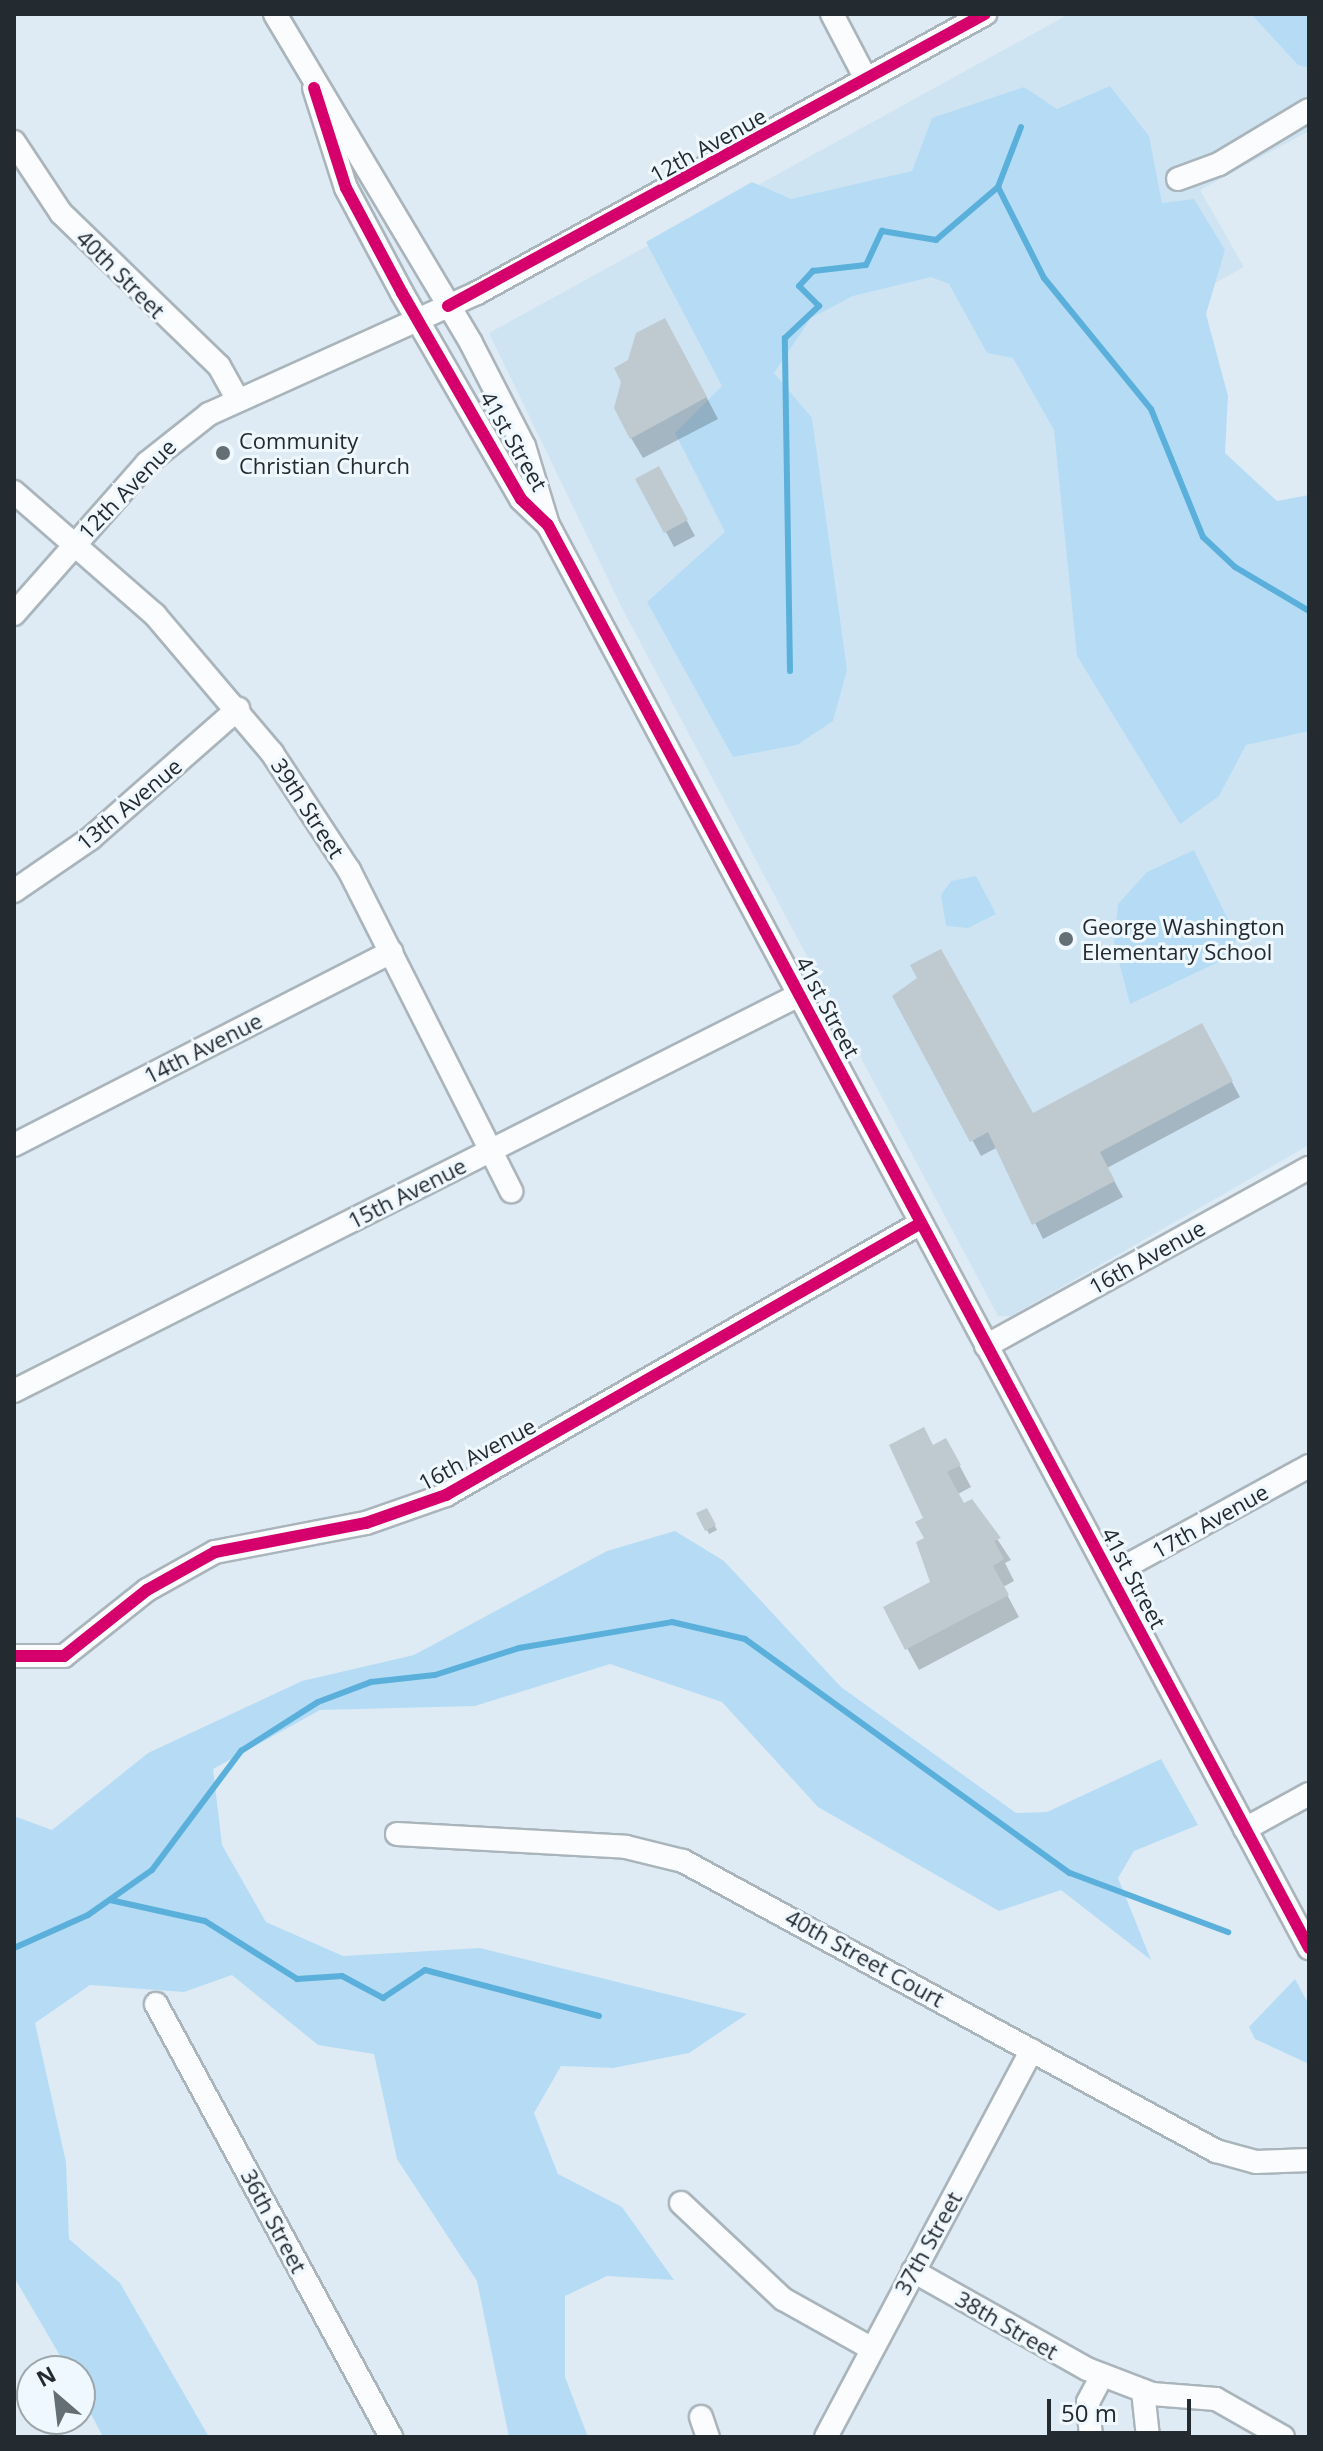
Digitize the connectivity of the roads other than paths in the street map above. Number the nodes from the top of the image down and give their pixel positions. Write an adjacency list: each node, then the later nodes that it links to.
1 (275, 14): 5 (street, 41st Street)
2 (832, 14): 4 (street)
3 (985, 14): 4 (street, 12th Avenue)
4 (866, 79): 9 (street, 12th Avenue)
5 (314, 88): 9 (street, 41st Street); 10 (street, 41st Street)
6 (1309, 110): 8 (street)
7 (14, 142): 11 (street, 40th Street)
8 (1178, 179)
9 (448, 306): 10 (street, 12th Avenue); 13 (street, 41st Street)
10 (419, 320): 11 (street, 12th Avenue); 13 (street, 41st Street)
11 (237, 398): 14 (street, 12th Avenue)
12 (14, 492): 14 (street, 39th Street)
13 (548, 525): 19 (street, 41st Street)
14 (75, 542): 15 (street, 12th Avenue); 16 (street, 39th Street)
15 (14, 614)
16 (238, 709): 17 (street, 13th Avenue); 18 (street, 39th Street)
17 (14, 891)
18 (391, 952): 20 (street, 14th Avenue); 21 (street, 39th Street)
19 (799, 995): 21 (street, 15th Avenue); 24 (street, 41st Street)
20 (14, 1145)
21 (493, 1150): 23 (street, 39th Street); 26 (street, 15th Avenue)
22 (1309, 1168): 25 (street, 16th Avenue)
23 (511, 1191)
24 (921, 1223): 25 (street, 41st Street); 29 (street, 16th Avenue)
25 (986, 1346): 28 (street, 41st Street)
26 (14, 1391)
27 (1309, 1466): 28 (street, 17th Avenue)
28 (1110, 1575): 31 (street, 41st Street)
29 (24, 1658)
30 (1309, 1794): 31 (street)
31 (1245, 1829): 33 (street, 41st Street)
32 (397, 1834): 35 (street, 40th Street Court)
33 (1309, 1948)
34 (156, 2004): 42 (street, 36th Street)
35 (1032, 2050): 36 (street, 40th Street Court); 38 (street, 37th Street)
36 (1309, 2160)
37 (681, 2203): 39 (street)
38 (913, 2271): 39 (street, 37th Street); 40 (street, 38th Street)
39 (869, 2347): 43 (street, 37th Street)
40 (1102, 2376): 41 (street, 38th Street); 44 (street)
41 (1143, 2391): 45 (street); 46 (street, 38th Street)
42 (391, 2437)
43 (826, 2437)
44 (1091, 2437)
45 (1148, 2437)
46 (1283, 2437)

